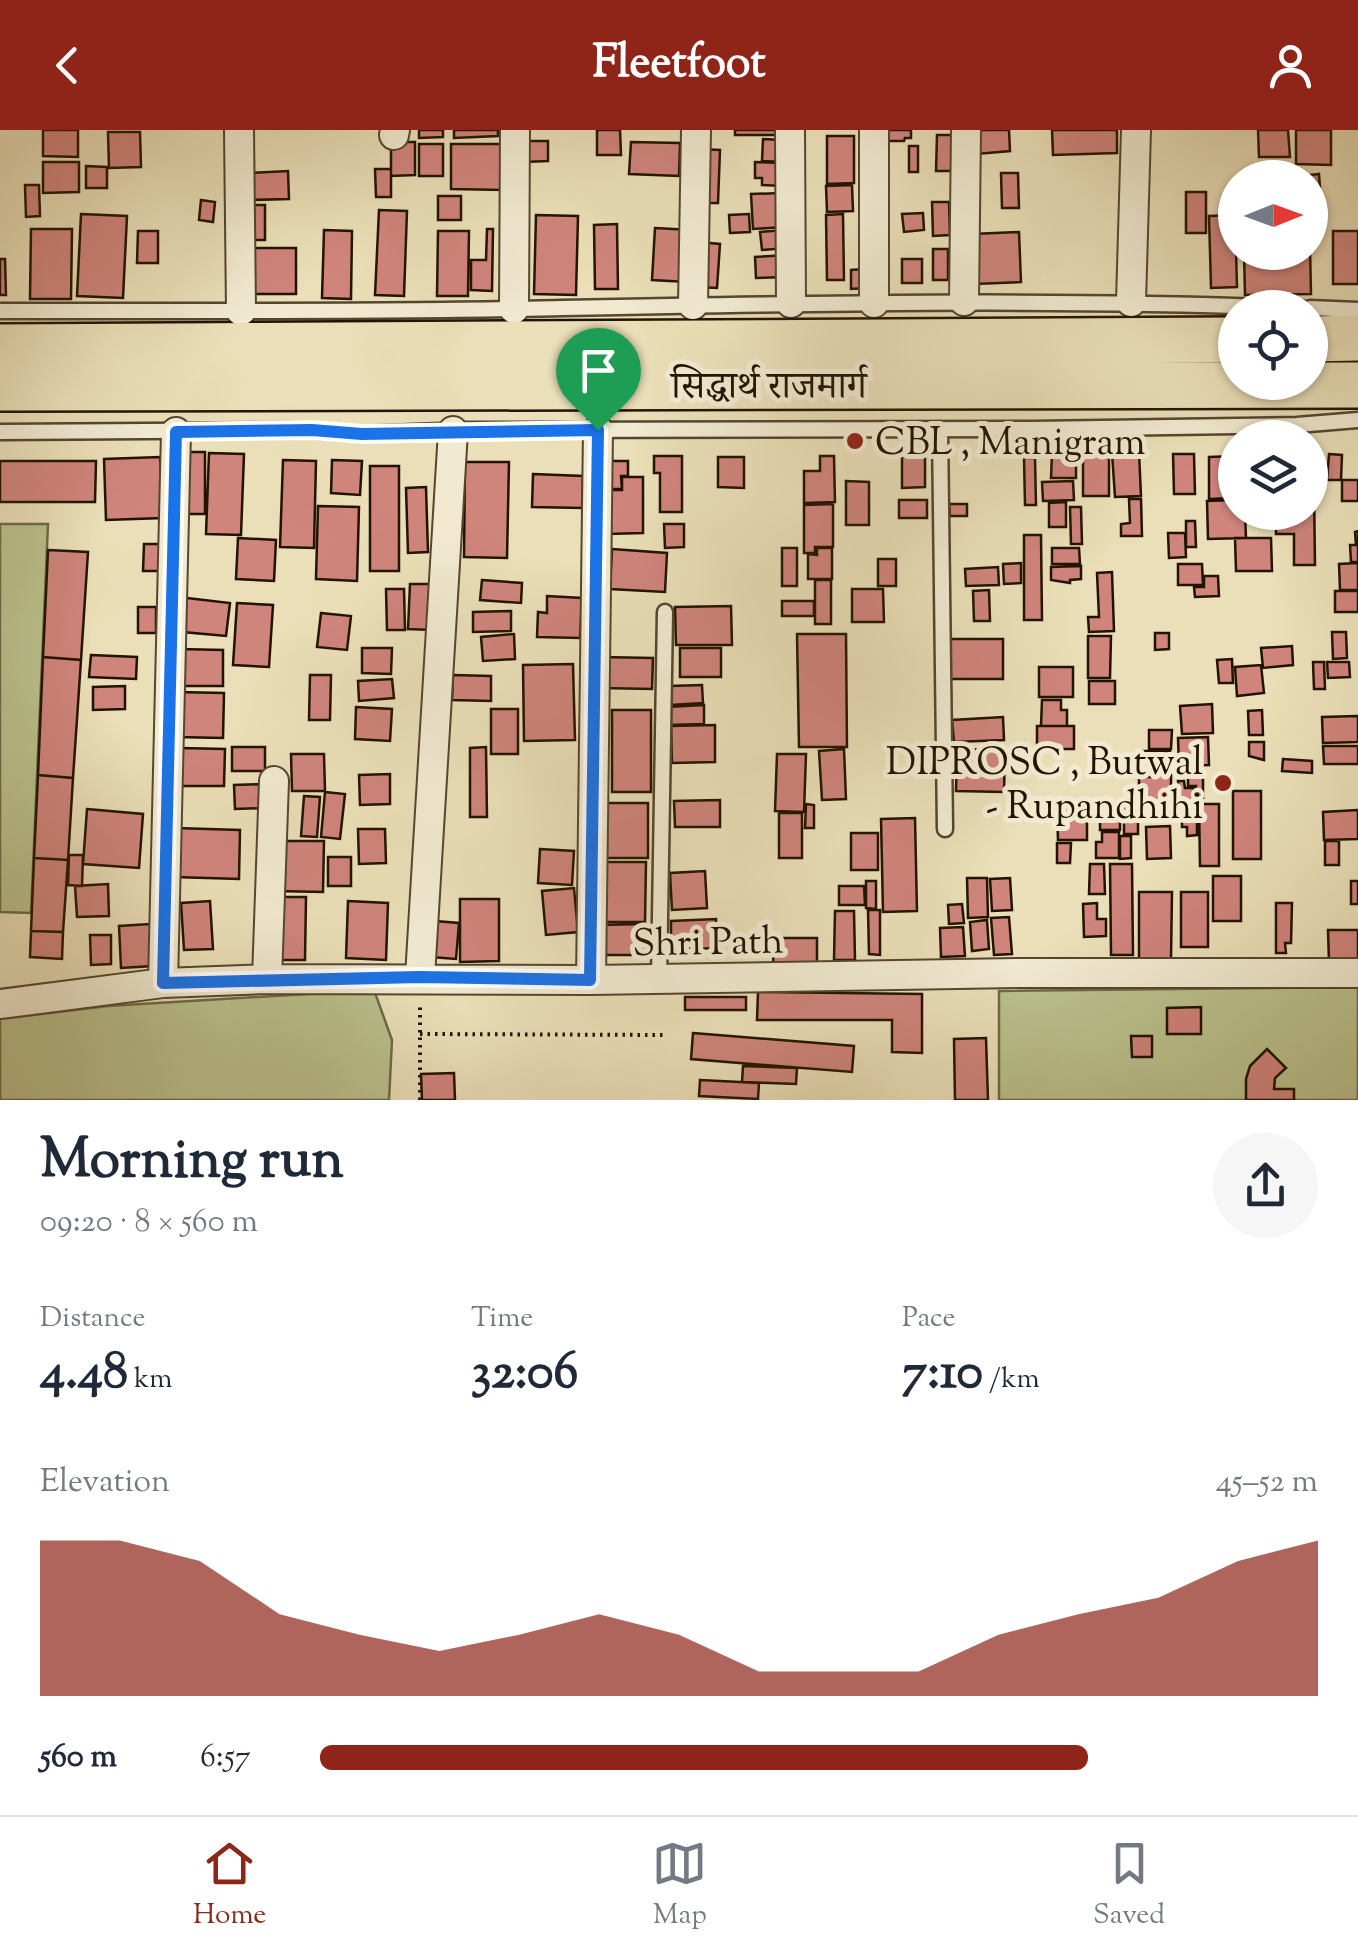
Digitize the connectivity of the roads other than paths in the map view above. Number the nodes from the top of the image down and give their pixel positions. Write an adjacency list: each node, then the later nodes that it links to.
1 (239, 130): 17 (street)
2 (515, 130): 14 (street)
3 (696, 130): 12 (street)
4 (790, 130): 11 (street)
5 (874, 130): 10 (street)
6 (966, 130): 8 (street)
7 (1136, 130): 9 (street)
8 (964, 301): 9 (lane); 10 (lane)
9 (1131, 302): 13 (lane)
10 (874, 303): 11 (lane)
11 (791, 304): 12 (lane)
12 (693, 305): 14 (lane)
13 (1218, 305)
14 (514, 309): 17 (lane)
15 (1328, 309): 16 (lane)
16 (1358, 310)
17 (241, 311): 18 (lane)
18 (0, 312)
19 (1358, 338): 20 (highway)
20 (1328, 339)
21 (1218, 340): 22 (highway, सिद्धार्थ राजमार्ग)
22 (0, 346)
23 (1358, 385): 24 (highway, सिद्धार्थ राजमार्ग)
24 (0, 388)
25 (1358, 420): 27 (lane)
26 (598, 430): 27 (lane); 28 (lane); 38 (street)
27 (940, 430): 33 (lane)
28 (453, 431): 30 (lane); 35 (street)
29 (0, 432): 30 (lane)
30 (176, 432): 39 (street)
31 (665, 612): 37 (lane)
32 (274, 781): 36 (street)
33 (946, 829)
34 (1358, 973): 37 (street, Shri Path)
35 (420, 977): 36 (street, Shri Path); 38 (street, Shri Path)
36 (267, 979): 39 (street, Shri Path)
37 (659, 979): 38 (street, Shri Path)
38 (590, 980)
39 (163, 983): 40 (street, Shri Path)
40 (0, 1004)

